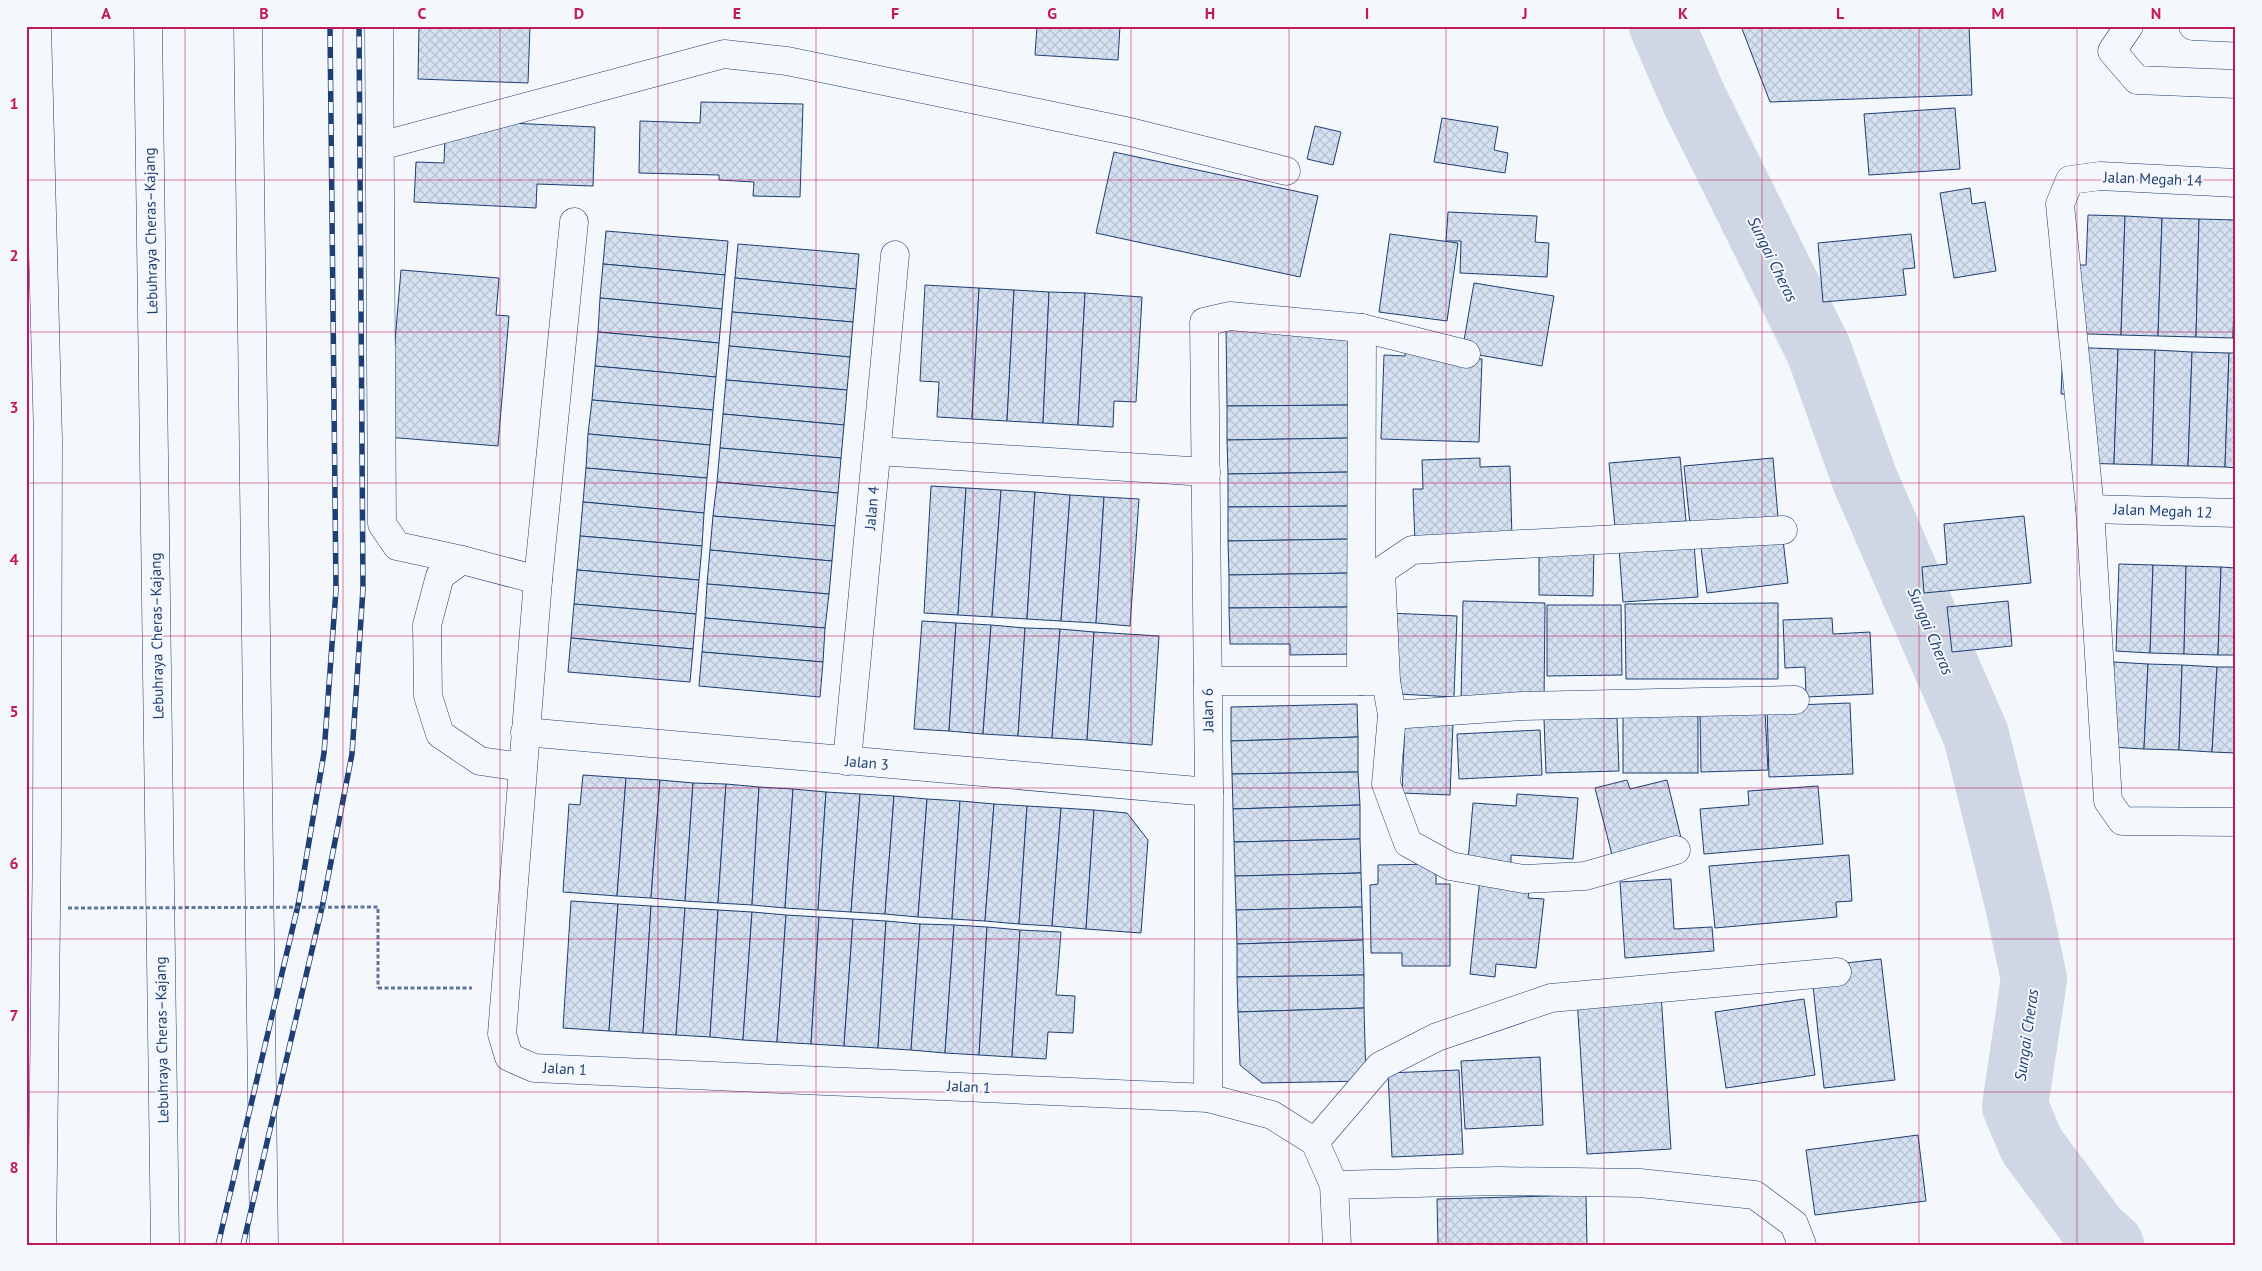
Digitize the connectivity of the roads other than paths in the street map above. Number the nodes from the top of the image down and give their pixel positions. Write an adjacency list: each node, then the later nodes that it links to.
1 (38, 26): 16 (main road)
2 (148, 26): 40 (main road, Lebuhraya Cheras–Kajang)
3 (248, 26): 41 (main road)
4 (379, 26): 9 (main road)
5 (2129, 26): 8 (main road)
6 (2193, 26): 7 (main road)
7 (2236, 28)
8 (2236, 84)
9 (380, 146): 10 (main road); 22 (main road)
10 (1286, 171)
11 (2236, 183): 19 (main road, Jalan Megah 14)
12 (574, 222): 23 (main road)
13 (895, 255): 17 (main road, Jalan 4)
14 (1362, 328): 15 (main road); 18 (main road, Jalan 6); 25 (main road)
15 (1466, 354)
16 (37, 437): 35 (main road)
17 (877, 451): 18 (main road); 29 (main road, Jalan 4)
18 (1206, 472): 24 (main road, Jalan 6)
19 (2090, 509): 20 (main road, Jalan Megah 12); 32 (main road)
20 (2236, 514)
21 (1783, 530): 25 (main road)
22 (462, 560): 23 (main road); 30 (main road)
23 (538, 580): 28 (main road)
24 (1208, 681): 25 (main road); 31 (main road, Jalan 6)
25 (1374, 681): 27 (main road)
26 (1795, 700): 27 (main road)
27 (1392, 715): 33 (main road)
28 (525, 732): 29 (main road, Jalan 3); 30 (main road)
29 (847, 761): 31 (main road, Jalan 3)
30 (522, 767): 36 (main road, Jalan 1)
31 (1209, 792): 36 (main road, Jalan 6)
32 (2236, 822)
33 (1676, 850)
34 (1837, 972): 37 (main road)
35 (36, 999): 39 (main road)
36 (1208, 1098): 37 (main road, Jalan 1)
37 (1315, 1142): 38 (main road)
38 (1334, 1185): 42 (main road); 43 (main road)
39 (42, 1245)
40 (165, 1245)
41 (264, 1245)
42 (1337, 1245)
43 (1802, 1245)

